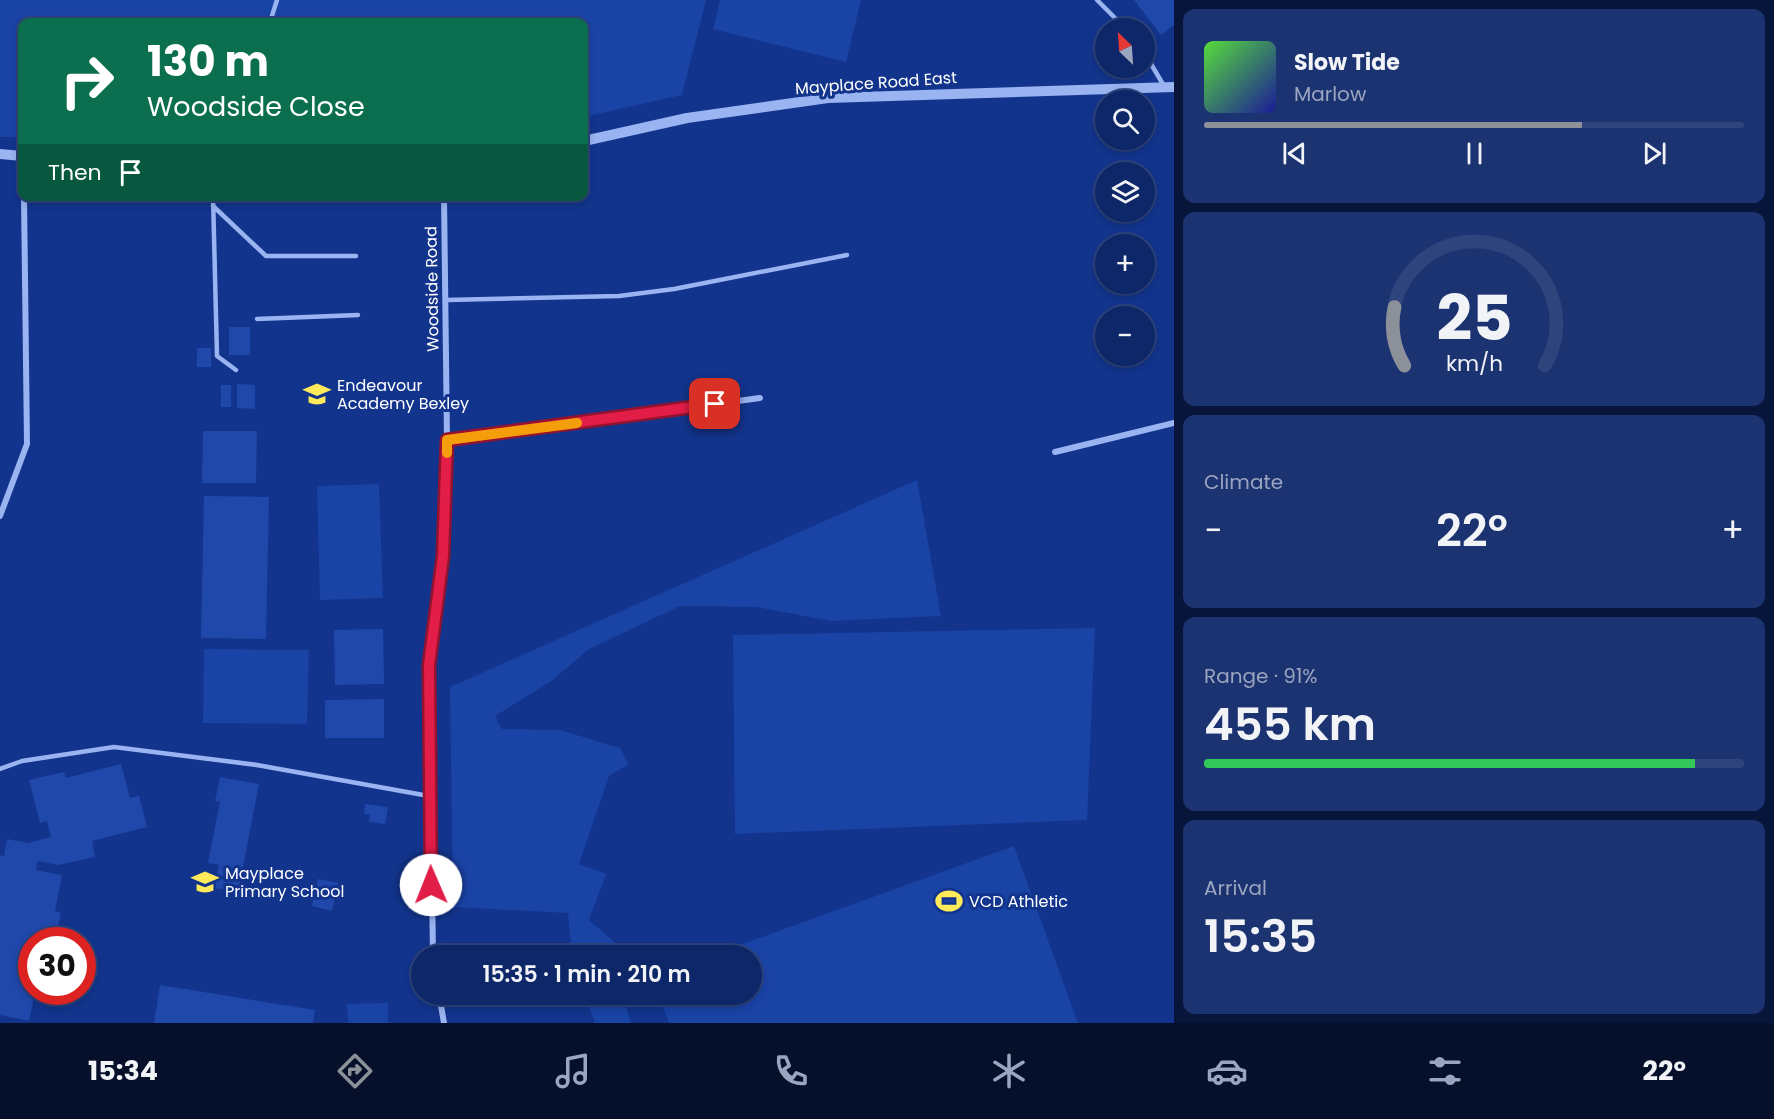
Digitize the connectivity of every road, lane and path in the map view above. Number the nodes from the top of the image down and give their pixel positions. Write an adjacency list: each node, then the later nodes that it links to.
1 (277, 0): 3 (lane)
2 (1097, 0): 4 (lane)
3 (271, 18)
4 (1115, 18)
5 (1155, 67): 6 (lane)
6 (1169, 87): 7 (street, Mayplace Road East)
7 (588, 140)
8 (0, 154): 9 (street)
9 (18, 156)
10 (24, 201): 24 (street)
11 (213, 201): 13 (lane)
12 (444, 201): 16 (street, Woodside Road)
13 (213, 207): 15 (lane); 19 (lane)
14 (847, 255): 16 (lane)
15 (356, 256)
16 (447, 300): 22 (street, Woodside Road)
17 (358, 315): 18 (lane)
18 (257, 319)
19 (236, 370)
20 (760, 398): 22 (street)
21 (1174, 423): 23 (street)
22 (447, 440): 26 (street, Woodside Road)
23 (1055, 452)
24 (0, 516)
25 (0, 769): 26 (lane)
26 (429, 795): 27 (street, Woodside Road)
27 (433, 945)
28 (441, 1005): 29 (street)
29 (444, 1023)

